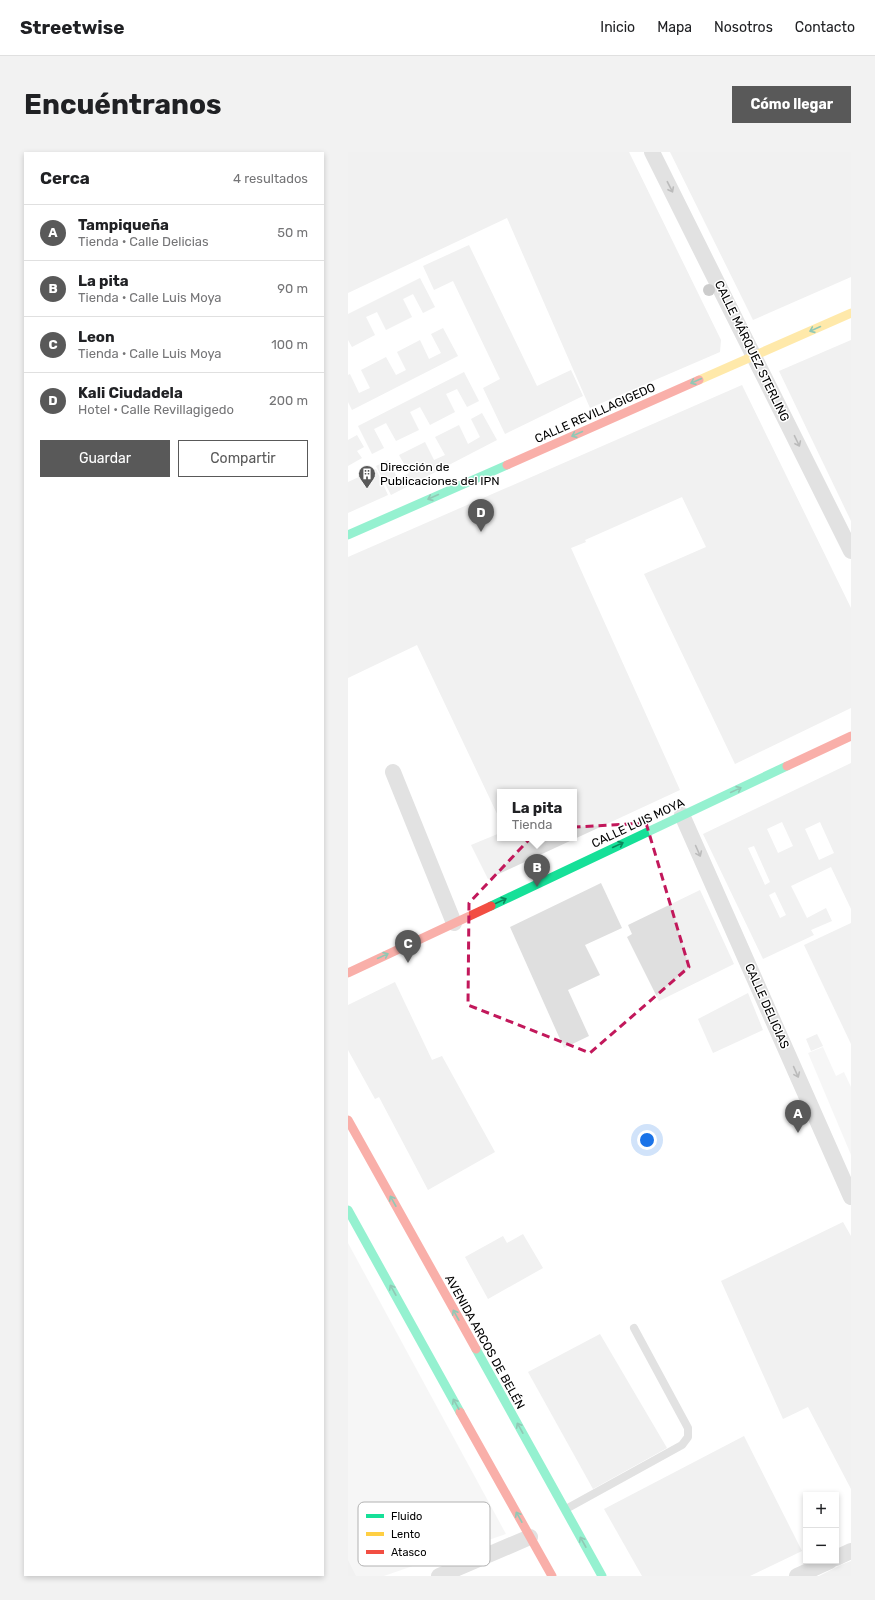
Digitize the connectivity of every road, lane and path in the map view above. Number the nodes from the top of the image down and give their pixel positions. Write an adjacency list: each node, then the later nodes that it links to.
1 (652, 152): 3 (street, CALLE MÁRQUEZ STERLING, one-way to 3)
2 (851, 313): 3 (street, CALLE REVILLAGIGEDO, one-way to 3)
3 (755, 356): 4 (street, CALLE REVILLAGIGEDO, one-way to 4); 5 (street, CALLE MÁRQUEZ STERLING, one-way to 5)
4 (348, 535)
5 (851, 551)
6 (851, 736): 8 (street, CALLE LUIS MOYA, one-way to 6)
7 (393, 772): 9 (street)
8 (682, 815): 9 (street, CALLE LUIS MOYA, one-way to 8); 12 (street, CALLE DELICIAS, one-way to 12)
9 (454, 923): 10 (street, CALLE LUIS MOYA, one-way to 9)
10 (348, 973)
11 (348, 1120): 15 (street, AVENIDA ARCOS DE BELÉN, one-way to 11)
12 (851, 1198)
13 (348, 1210): 16 (street, one-way to 13)
14 (634, 1328): 15 (lane)
15 (565, 1509): 24 (street, AVENIDA ARCOS DE BELÉN, one-way to 15)
16 (530, 1537): 18 (street); 23 (street)
17 (851, 1551): 19 (street)
18 (490, 1554)
19 (839, 1557)
20 (823, 1564): 25 (street)
21 (463, 1566): 22 (street)
22 (440, 1576)
23 (552, 1576)
24 (602, 1576)
25 (797, 1576)

